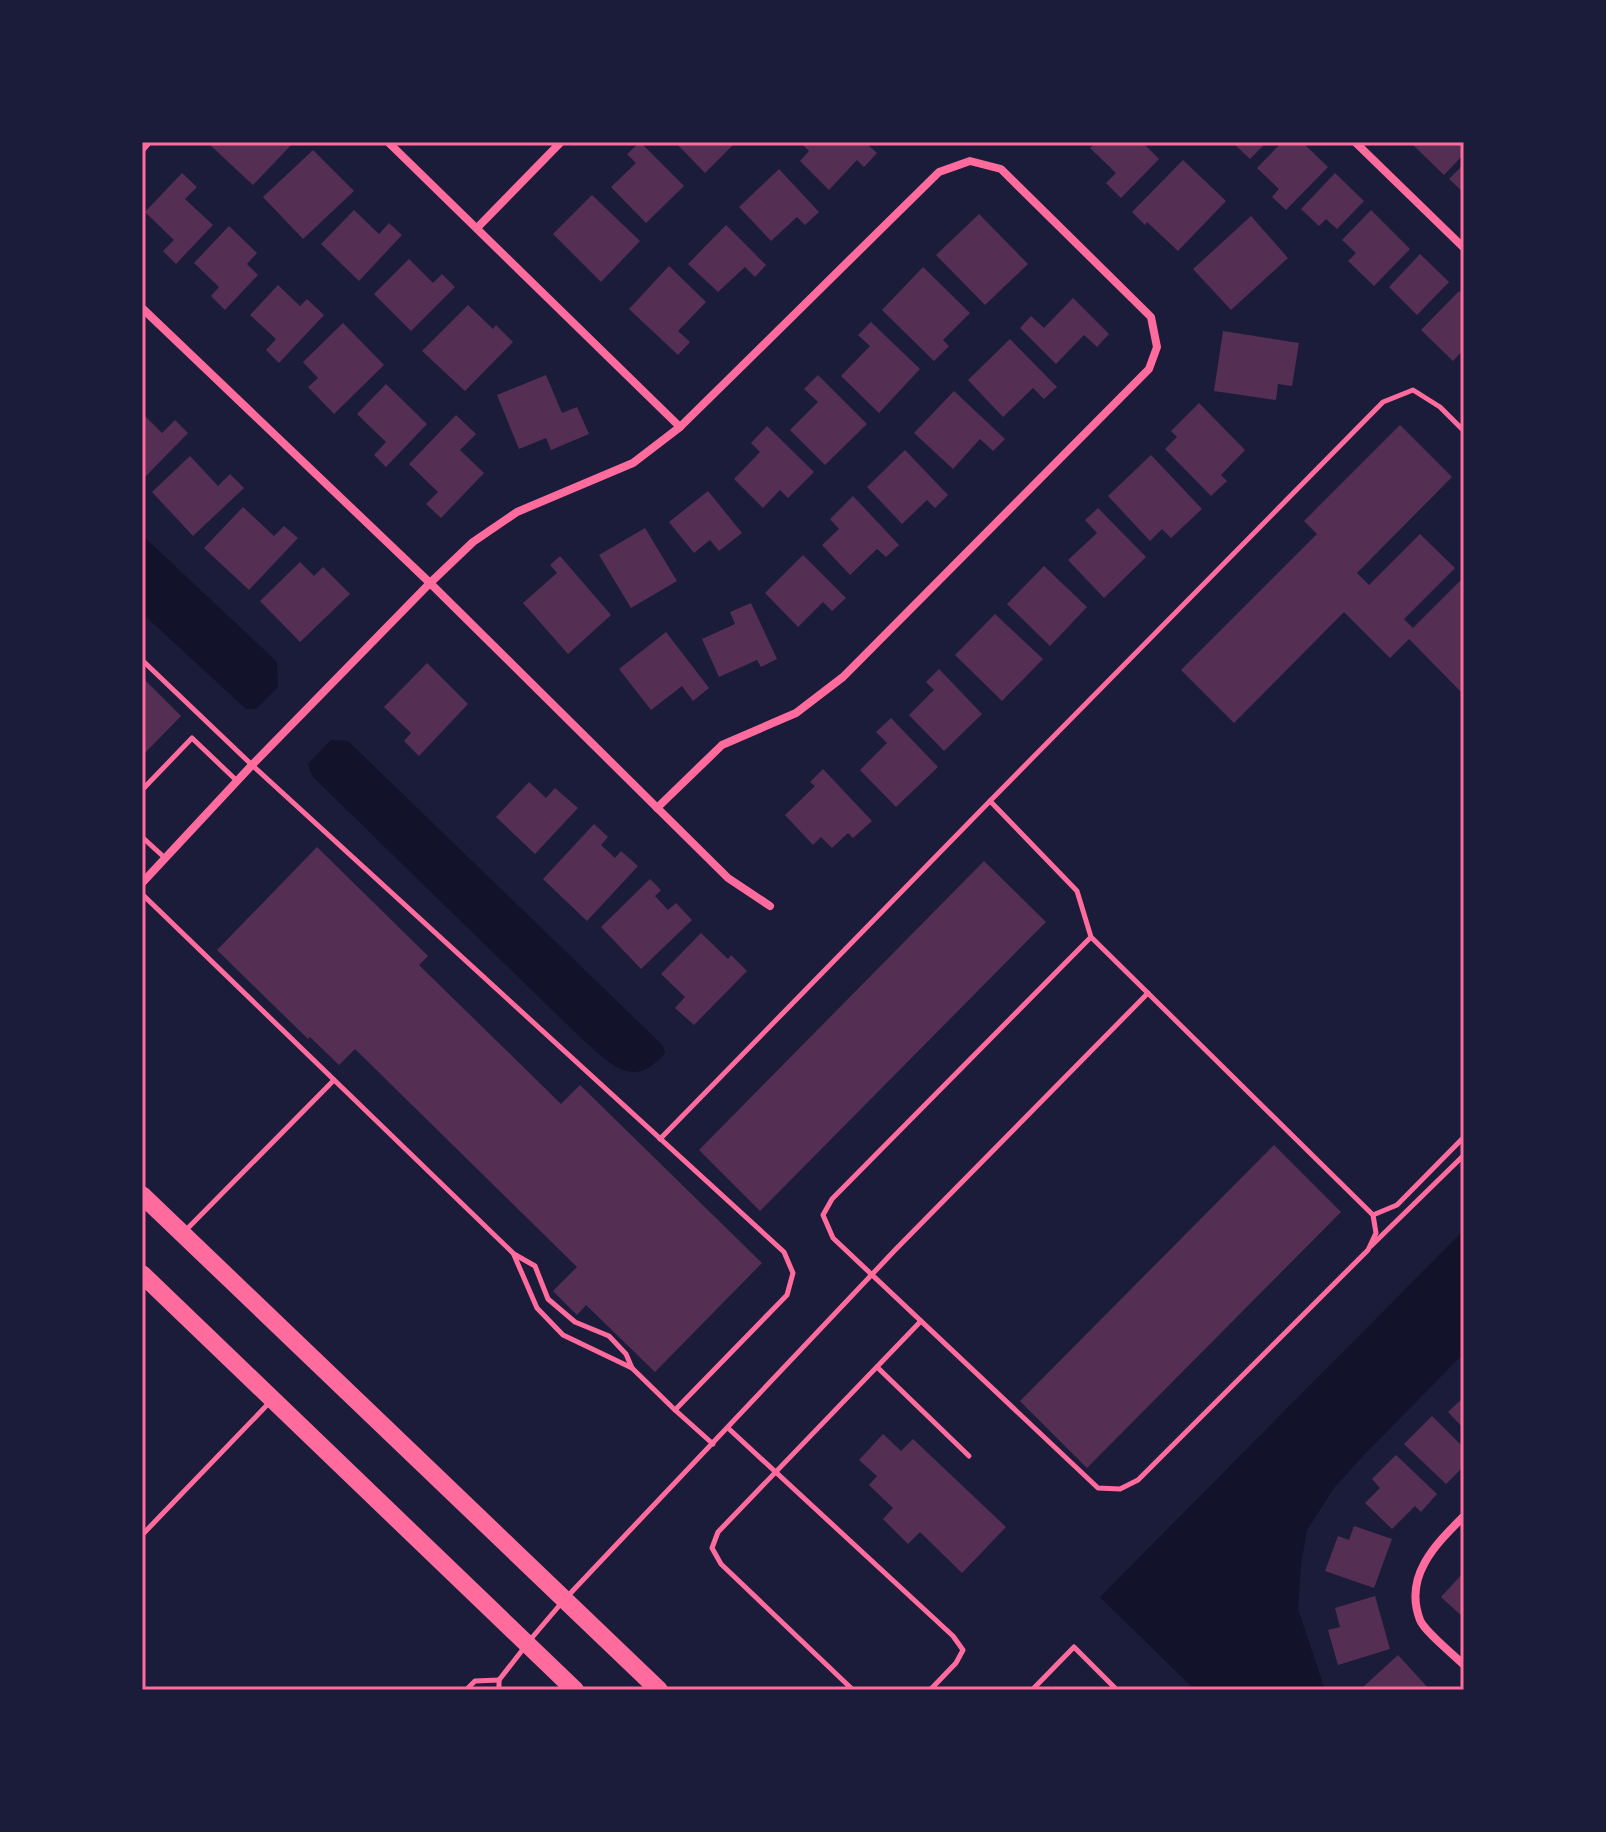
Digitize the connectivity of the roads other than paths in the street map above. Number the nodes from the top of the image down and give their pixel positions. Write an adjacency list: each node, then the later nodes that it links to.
1 (148, 142): 5 (street)
2 (388, 142): 6 (street)
3 (561, 142): 6 (street)
4 (1355, 142): 7 (street)
5 (142, 149)
6 (477, 228): 9 (street)
7 (1464, 248)
8 (142, 308): 11 (street)
9 (680, 427): 11 (street); 17 (street)
10 (1464, 431): 16 (lane)
11 (430, 583): 13 (street); 17 (street)
12 (142, 660): 13 (lane)
13 (252, 765): 14 (street); 27 (lane)
14 (237, 781): 15 (lane); 19 (street)
15 (142, 790)
16 (990, 801): 23 (lane); 27 (lane)
17 (657, 808): 22 (street)
18 (142, 837): 19 (lane)
19 (165, 858): 20 (street)
20 (142, 883)
21 (142, 894): 25 (lane)
22 (770, 906)
23 (1091, 937): 24 (lane); 35 (lane)
24 (1148, 993): 30 (lane); 35 (lane)
25 (334, 1080): 31 (lane); 33 (lane)
26 (1464, 1137): 30 (lane)
27 (660, 1139): 40 (lane)
28 (1464, 1155): 32 (lane)
29 (142, 1195): 31 (main road)
30 (1373, 1215): 32 (lane)
31 (182, 1233): 47 (main road)
32 (1368, 1250): 36 (lane)
33 (514, 1254): 38 (lane); 38 (lane)
34 (142, 1274): 39 (main road)
35 (872, 1275): 36 (lane); 41 (lane)
36 (921, 1321): 37 (lane)
37 (877, 1367): 43 (lane); 44 (lane)
38 (632, 1368): 40 (lane)
39 (273, 1399): 46 (lane); 48 (main road)
40 (675, 1410): 42 (lane)
41 (728, 1428): 42 (lane); 44 (lane)
42 (713, 1444): 47 (lane)
43 (969, 1456)
44 (776, 1472): 55 (lane); 56 (lane)
45 (1464, 1516): 49 (street)
46 (142, 1535)
47 (564, 1600): 48 (lane); 54 (main road)
48 (527, 1643): 50 (lane); 53 (main road)
49 (1464, 1665)
50 (499, 1680): 51 (lane); 52 (lane)
51 (466, 1690)
52 (499, 1690)
53 (575, 1690)
54 (659, 1690)
55 (853, 1690)
56 (930, 1690)
57 (1032, 1690): 58 (lane)
58 (1117, 1690)

